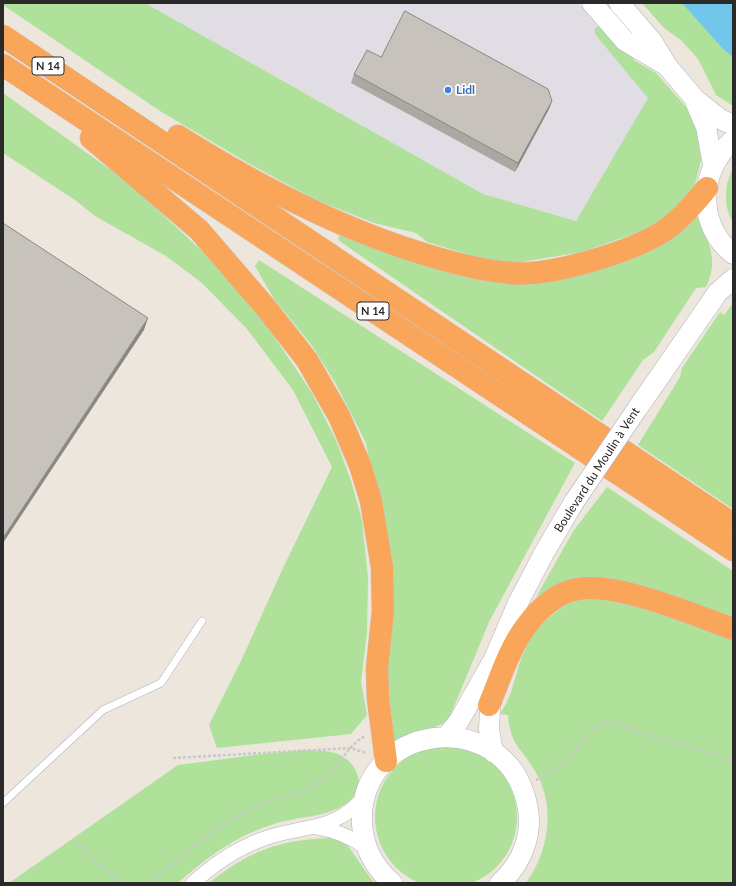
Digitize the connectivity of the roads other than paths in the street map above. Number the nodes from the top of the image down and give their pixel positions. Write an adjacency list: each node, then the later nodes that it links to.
1 (592, 3): 4 (main road)
2 (619, 3): 4 (main road)
3 (3, 36): 6 (highway, N 14)
4 (667, 66): 7 (main road)
5 (8, 68): 16 (highway, N 14); 23 (highway)
6 (93, 96): 11 (highway); 15 (highway, N 14)
7 (695, 99): 8 (main road); 10 (main road)
8 (733, 125)
9 (733, 140): 10 (main road)
10 (713, 165): 11 (main road)
11 (706, 188): 12 (main road)
12 (728, 250): 14 (main road, Boulevard du Moulin à Vent)
13 (733, 279): 14 (main road, Boulevard du Moulin à Vent)
14 (718, 292): 19 (main road, Boulevard du Moulin à Vent, bridge)
15 (733, 524)
16 (733, 550)
17 (202, 621): 25 (lane)
18 (733, 629): 20 (highway)
19 (494, 659): 20 (main road, Boulevard du Moulin à Vent); 21 (main road, Boulevard du Moulin à Vent)
20 (489, 705): 22 (main road, Boulevard du Moulin à Vent)
21 (446, 736): 22 (main road); 23 (main road)
22 (493, 752): 28 (main road)
23 (380, 769): 24 (main road)
24 (366, 796): 26 (street); 27 (main road)
25 (3, 803)
26 (313, 827): 27 (street); 29 (street)
27 (368, 849): 30 (main road)
28 (502, 882)
29 (193, 883)
30 (392, 883)

